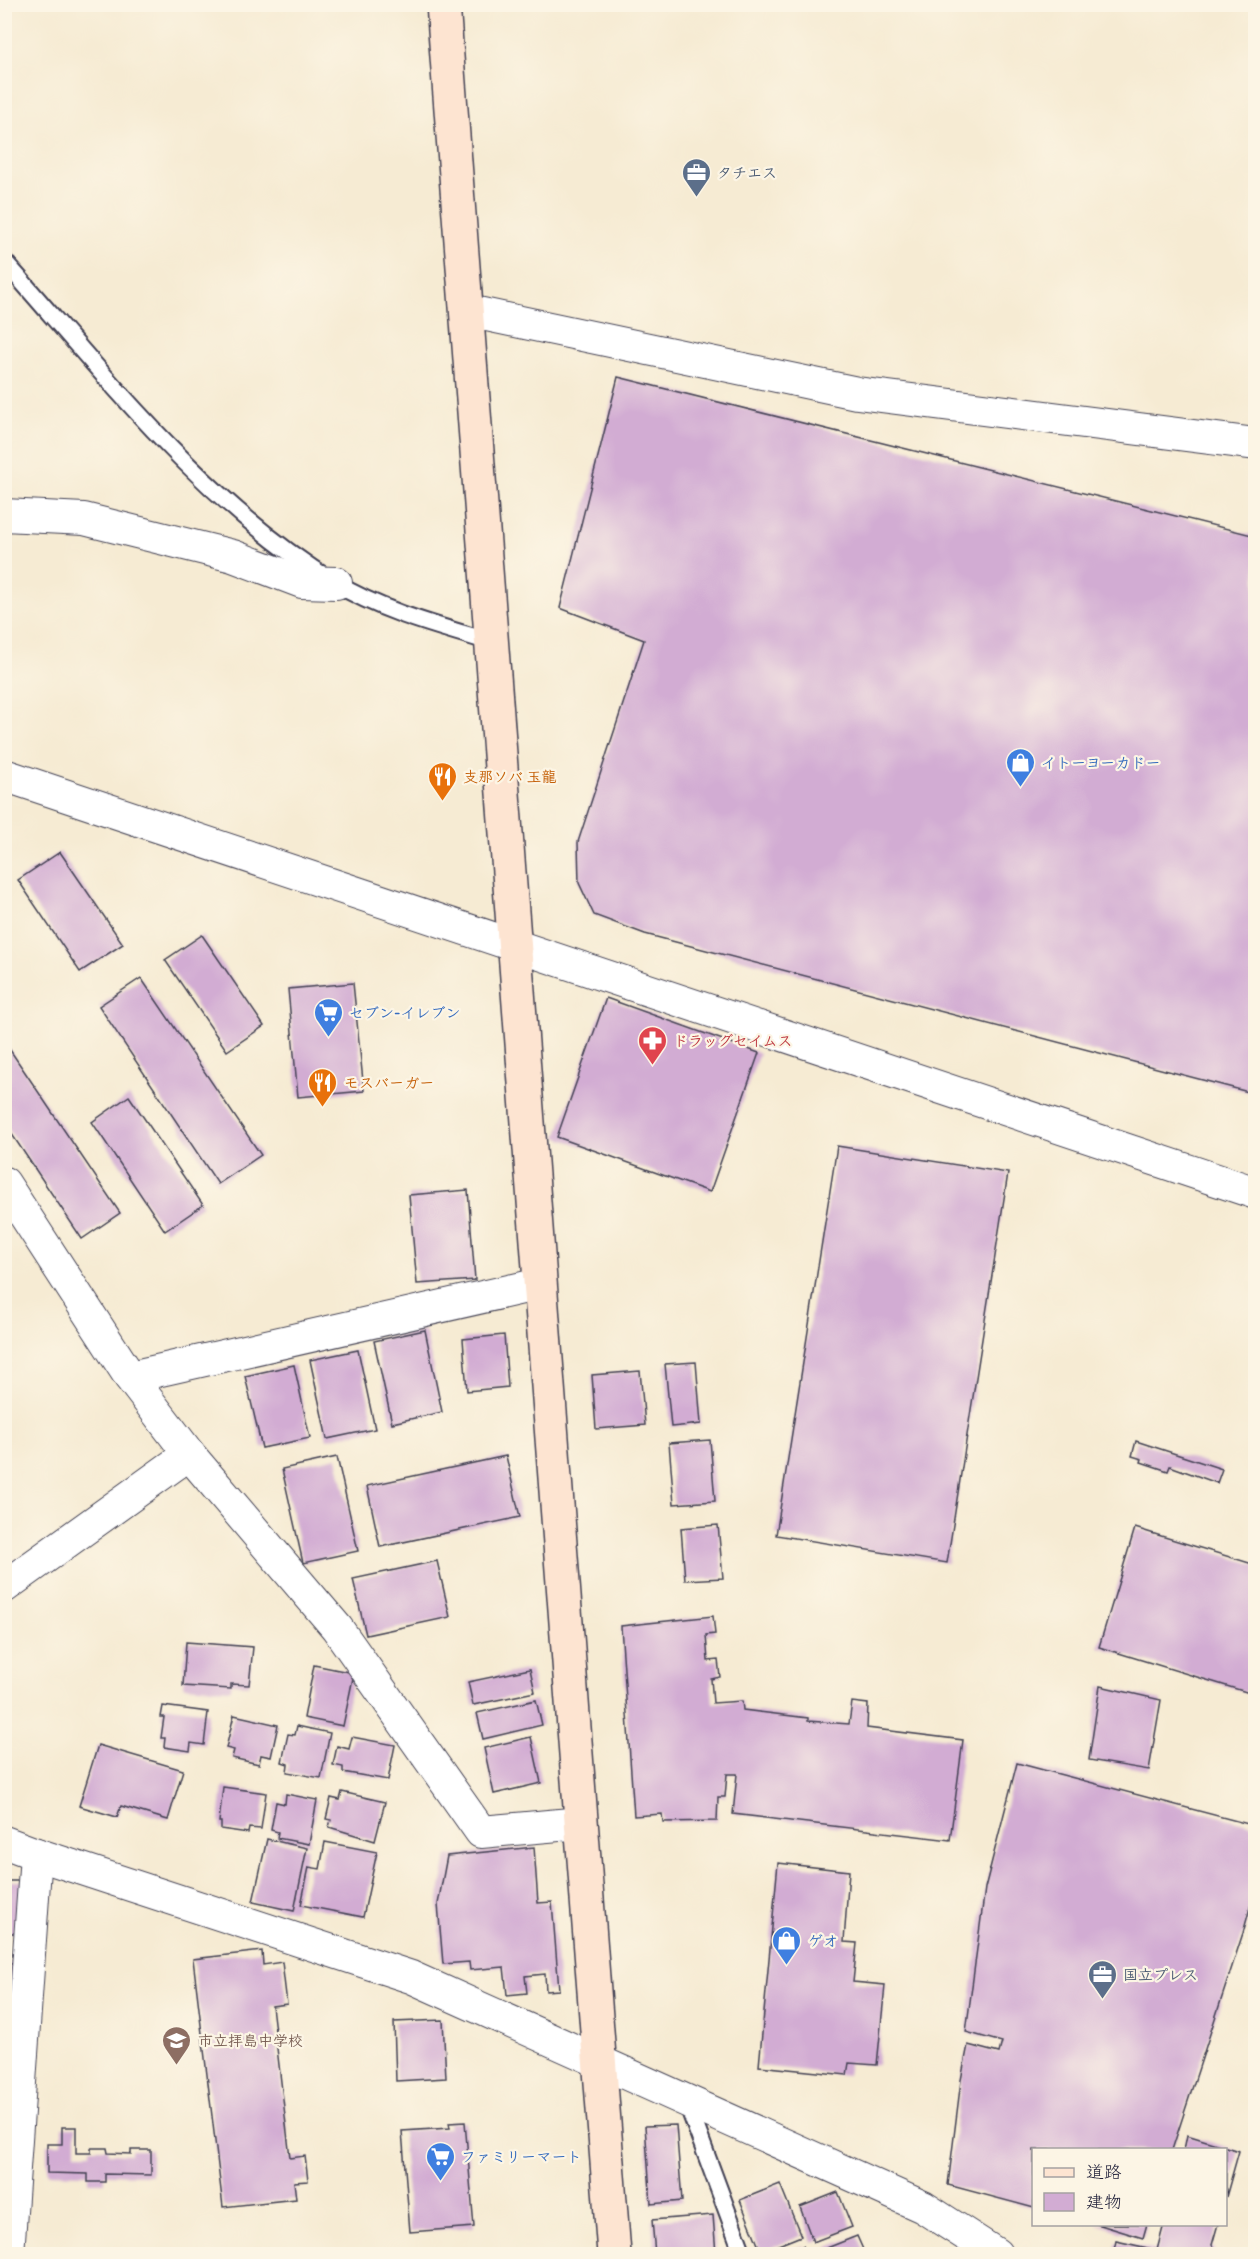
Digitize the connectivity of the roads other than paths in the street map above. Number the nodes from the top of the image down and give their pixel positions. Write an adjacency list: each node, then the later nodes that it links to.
1 (443, 4): 3 (street)
2 (4, 261): 6 (lane)
3 (468, 311): 4 (street); 7 (street)
4 (1256, 444)
5 (4, 515): 6 (street)
6 (336, 583): 7 (lane)
7 (491, 642): 9 (street)
8 (4, 775): 9 (street)
9 (516, 946): 11 (street); 12 (street)
10 (4, 1183): 13 (street)
11 (1256, 1193)
12 (540, 1284): 13 (street); 16 (street)
13 (130, 1377): 14 (street)
14 (189, 1454): 15 (street); 16 (street)
15 (4, 1587)
16 (581, 1823): 19 (street)
17 (4, 1842): 18 (street)
18 (36, 1854): 19 (street); 21 (street)
19 (599, 2062): 20 (street); 22 (street)
20 (687, 2103): 23 (lane); 24 (street)
21 (8, 2254)
22 (614, 2254)
23 (743, 2254)
24 (996, 2254)

